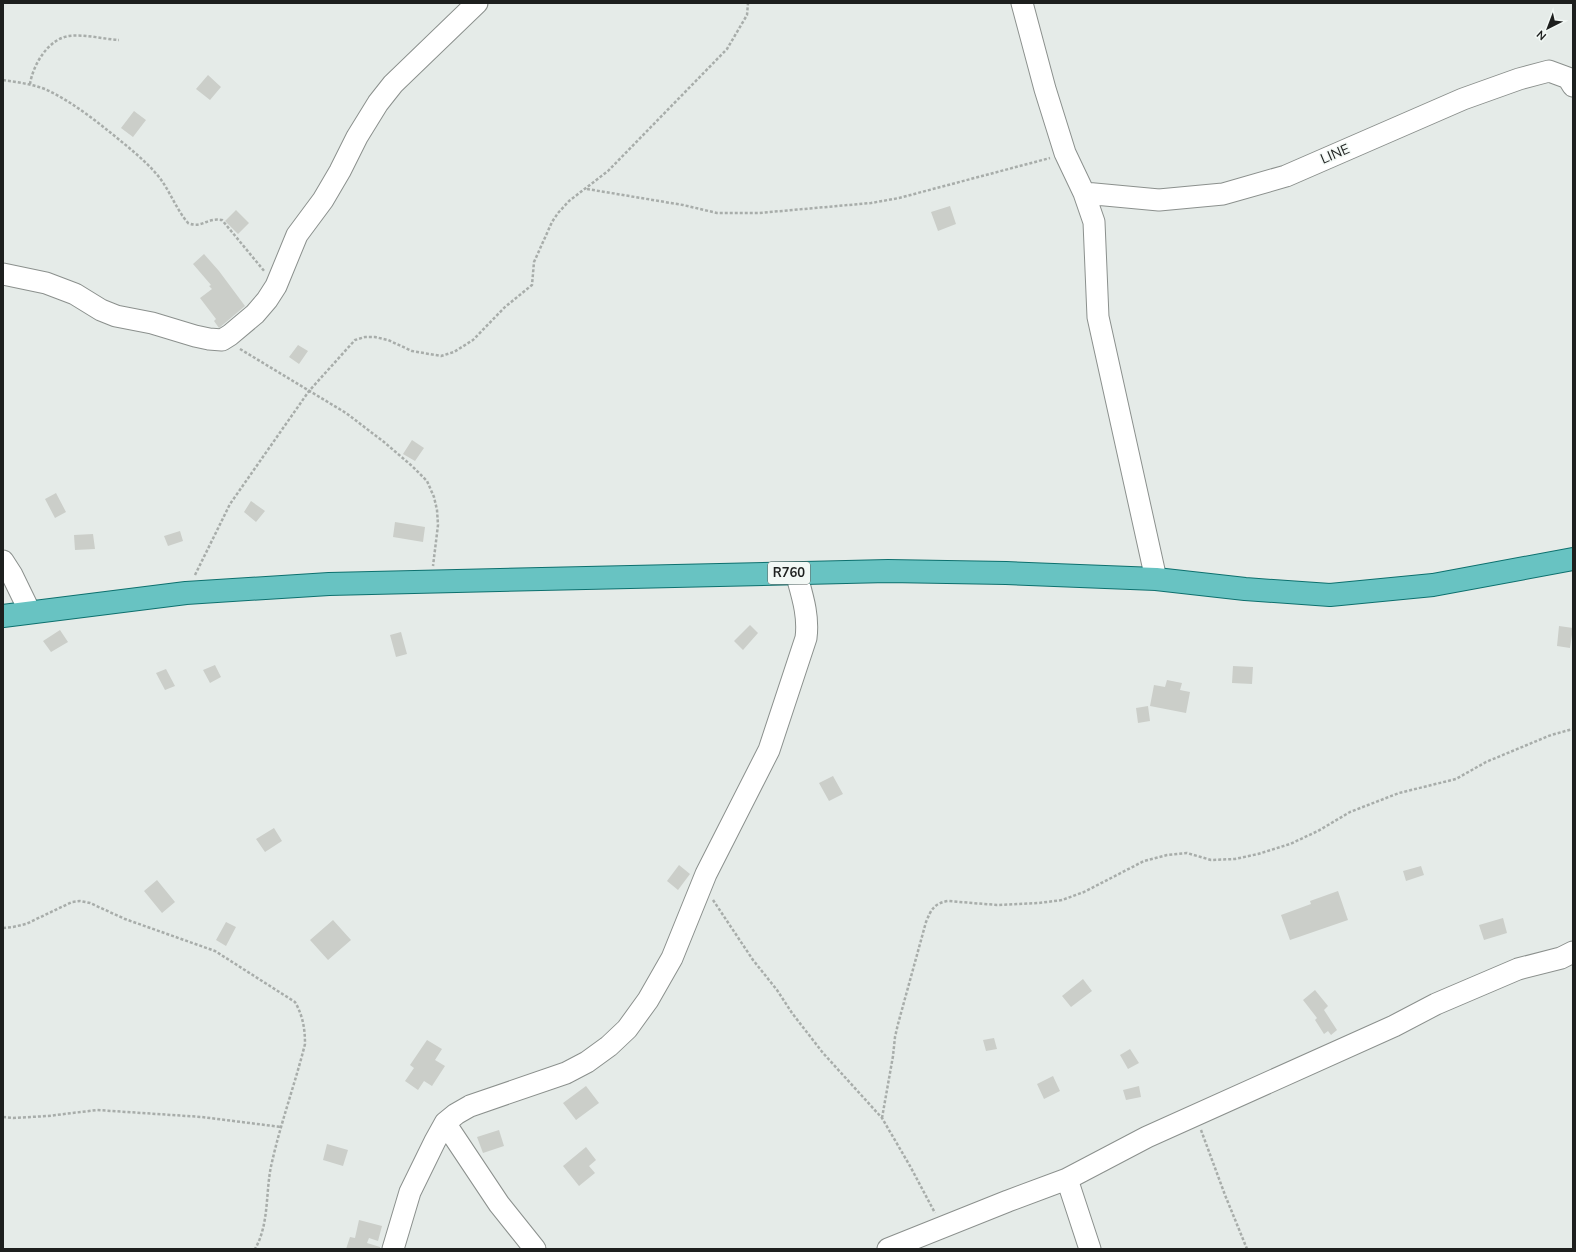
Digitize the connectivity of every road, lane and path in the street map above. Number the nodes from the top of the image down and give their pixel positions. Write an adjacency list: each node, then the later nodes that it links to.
1 (477, 3): 12 (street)
2 (748, 3): 9 (path)
3 (1022, 3): 8 (street)
4 (119, 40): 6 (path)
5 (3, 80): 6 (path)
6 (30, 84): 12 (path)
7 (1573, 86): 10 (street, LINE)
8 (1066, 153): 9 (path); 10 (street)
9 (586, 189): 14 (path)
10 (1084, 193): 18 (street)
11 (3, 274): 13 (street)
12 (276, 286): 13 (street)
13 (222, 340): 14 (path)
14 (309, 391): 19 (path); 20 (path)
15 (1573, 559): 18 (main road, R760)
16 (3, 561): 21 (street)
17 (796, 573): 18 (main road, R760); 19 (main road, R760); 24 (street)
18 (1156, 579)
19 (430, 582): 20 (main road, R760)
20 (186, 593): 21 (main road, R760)
21 (30, 612): 22 (main road, R760)
22 (3, 616)
23 (1573, 729): 29 (path)
24 (702, 883): 29 (path); 30 (street)
25 (3, 928): 31 (path)
26 (1573, 952): 27 (street)
27 (1196, 1116): 32 (street); 39 (path)
28 (3, 1117): 31 (path)
29 (882, 1118): 33 (path)
30 (445, 1123): 35 (street); 36 (street)
31 (281, 1127): 34 (path)
32 (1066, 1179): 33 (street); 38 (street)
33 (945, 1227): 37 (street)
34 (255, 1249)
35 (393, 1249)
36 (535, 1249)
37 (888, 1249)
38 (1090, 1249)
39 (1247, 1249)

